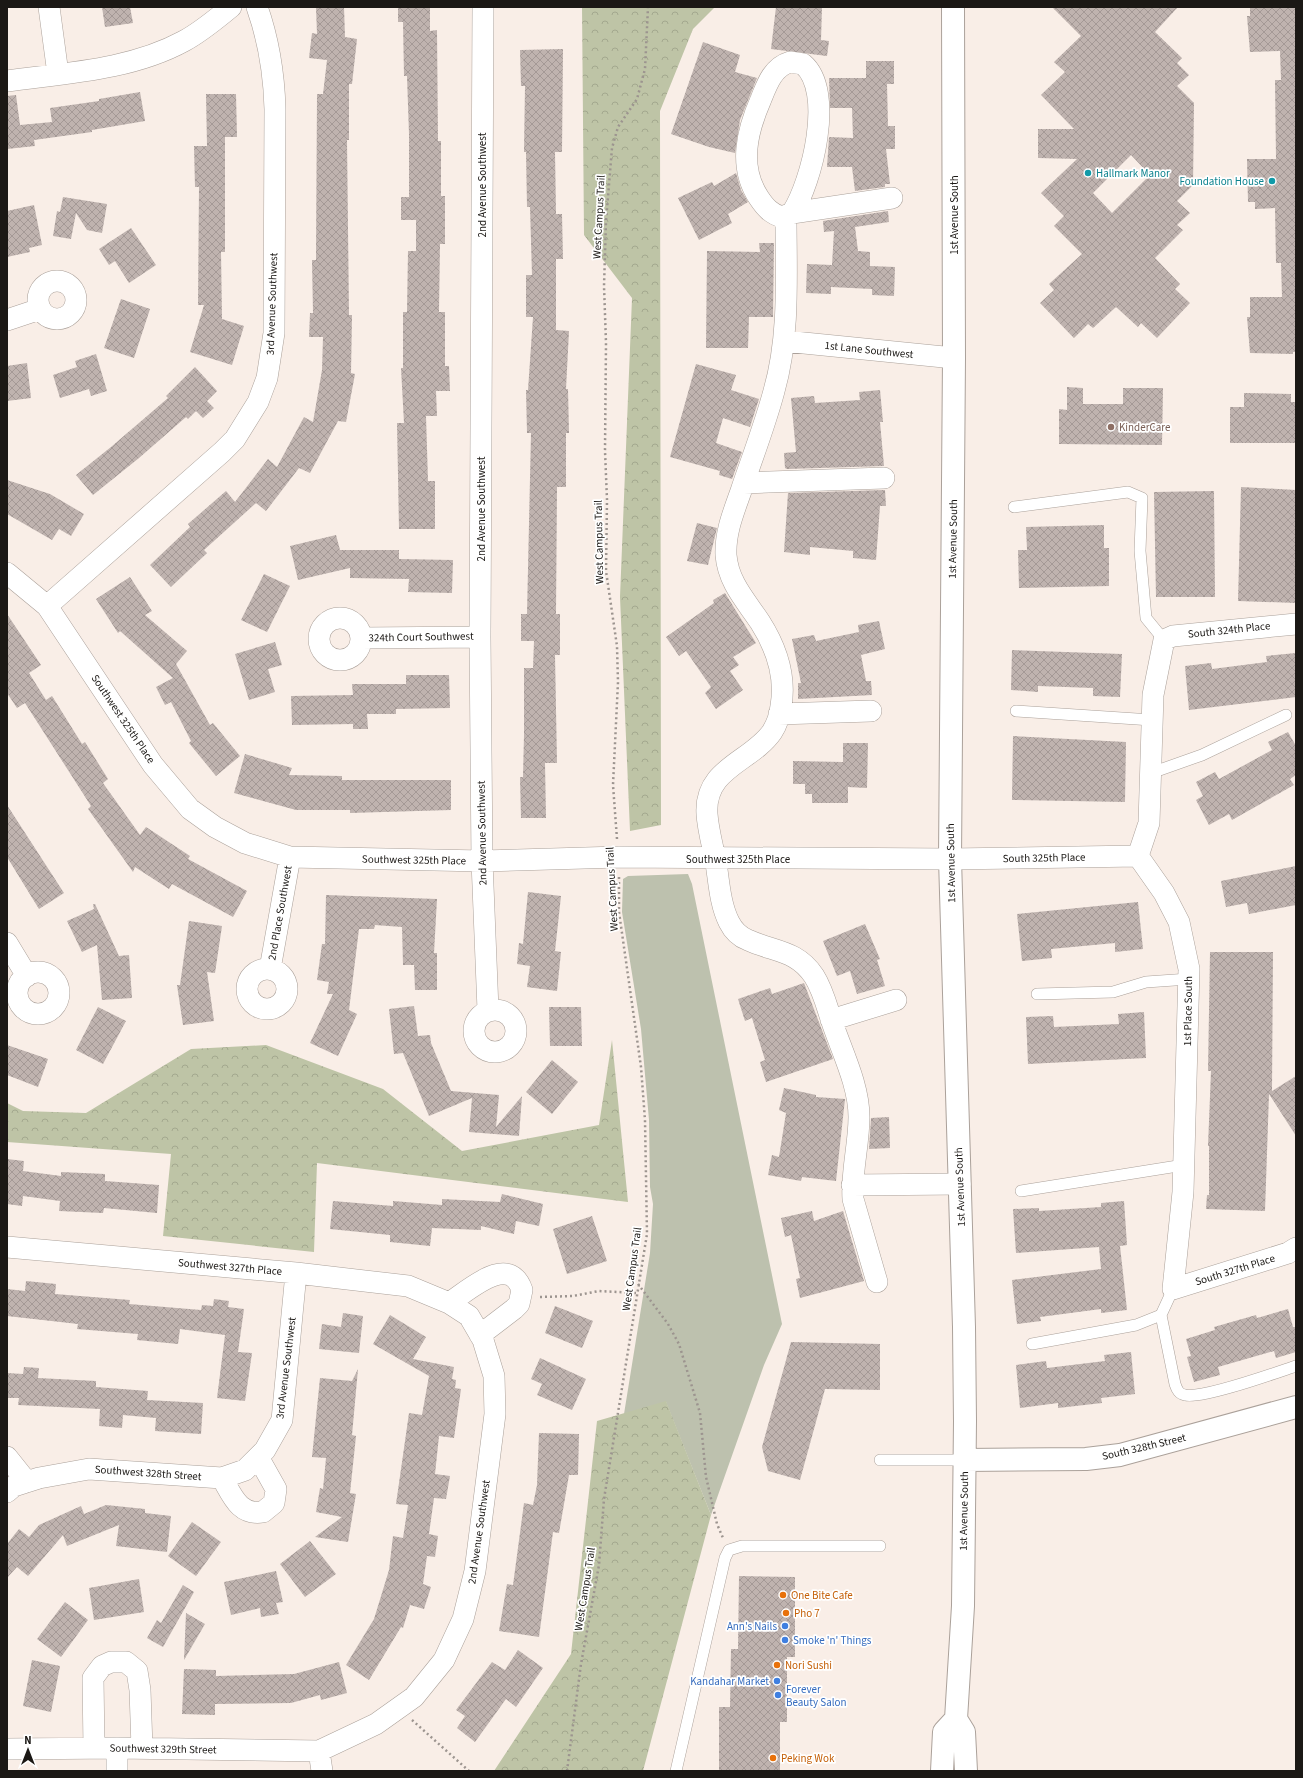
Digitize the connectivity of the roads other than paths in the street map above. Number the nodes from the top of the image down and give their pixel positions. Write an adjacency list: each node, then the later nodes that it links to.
1 (49, 7): 6 (street)
2 (231, 7): 6 (street)
3 (257, 7): 18 (street, 3rd Avenue Southwest)
4 (483, 7): 20 (street, 2nd Avenue Southwest)
5 (953, 7): 13 (main road, 1st Avenue South)
6 (58, 74): 7 (street)
7 (7, 81)
8 (892, 198): 9 (street)
9 (789, 215): 9 (street); 12 (street)
10 (40, 309): 11 (street)
11 (7, 320)
12 (784, 341): 13 (street, 1st Lane Southwest); 15 (street)
13 (954, 358): 32 (main road, 1st Avenue South)
14 (884, 478): 15 (street)
15 (744, 483): 25 (street)
16 (1014, 507): 22 (lane)
17 (7, 573): 18 (street, Southwest 325th Place)
18 (47, 606): 30 (street, Southwest 325th Place)
19 (1296, 624): 22 (street, South 324th Place)
20 (480, 637): 21 (street, 324th Court Southwest); 33 (street, 2nd Avenue Southwest)
21 (361, 638)
22 (1164, 640): 27 (street)
23 (871, 711): 25 (street)
24 (1016, 711): 27 (lane)
25 (780, 714): 31 (street)
26 (1286, 715): 28 (lane)
27 (1152, 720): 28 (street)
28 (1151, 773): 29 (street)
29 (1138, 856): 32 (street, South 325th Place); 37 (street, 1st Place South)
30 (290, 857): 33 (street, Southwest 325th Place); 35 (street, 2nd Place Southwest)
31 (715, 859): 32 (street, Southwest 325th Place); 33 (street, Southwest 325th Place); 41 (street)
32 (950, 859): 43 (main road, 1st Avenue South)
33 (482, 861): 40 (street, 2nd Avenue Southwest)
34 (7, 943): 36 (street)
35 (270, 969)
36 (27, 976)
37 (1189, 979): 38 (lane); 42 (street, 1st Place South)
38 (1037, 994)
39 (896, 1000): 41 (street)
40 (488, 1010)
41 (831, 1020): 44 (street)
42 (1184, 1165): 45 (lane); 50 (street, 1st Place South)
43 (960, 1184): 44 (street); 60 (main road, 1st Avenue South)
44 (852, 1185): 49 (street)
45 (1021, 1191)
46 (7, 1247): 48 (street, Southwest 327th Place)
47 (1296, 1248): 50 (street, South 327th Place)
48 (296, 1272): 51 (street, Southwest 327th Place); 57 (street, 3rd Avenue Southwest)
49 (877, 1282)
50 (1173, 1289): 52 (lane, 1st Place South)
51 (449, 1303): 53 (street, Southwest 327th Place); 53 (street)
52 (1161, 1315): 54 (lane); 55 (lane)
53 (481, 1338): 70 (street, 2nd Avenue Southwest)
54 (1032, 1344)
55 (1296, 1366)
56 (1296, 1407): 60 (main road, South 328th Street)
57 (258, 1457): 61 (street, 3rd Avenue Southwest); 61 (street)
58 (7, 1458): 62 (street)
59 (880, 1460): 60 (lane)
60 (964, 1460): 65 (main road, 1st Avenue South)
61 (222, 1478): 62 (street, Southwest 328th Street)
62 (27, 1482): 63 (street, Southwest 328th Street)
63 (7, 1492)
64 (880, 1546): 72 (lane)
65 (956, 1719): 73 (main road); 74 (main road, 1st Avenue South)
66 (94, 1748): 67 (street, Southwest 329th Street); 68 (street); 69 (street, Southwest 329th Street)
67 (117, 1748): 68 (street, Southwest 329th Street); 71 (street)
68 (142, 1748): 70 (street, Southwest 329th Street)
69 (7, 1749)
70 (321, 1761)
71 (117, 1771)
72 (676, 1771)
73 (942, 1771)
74 (966, 1771)

